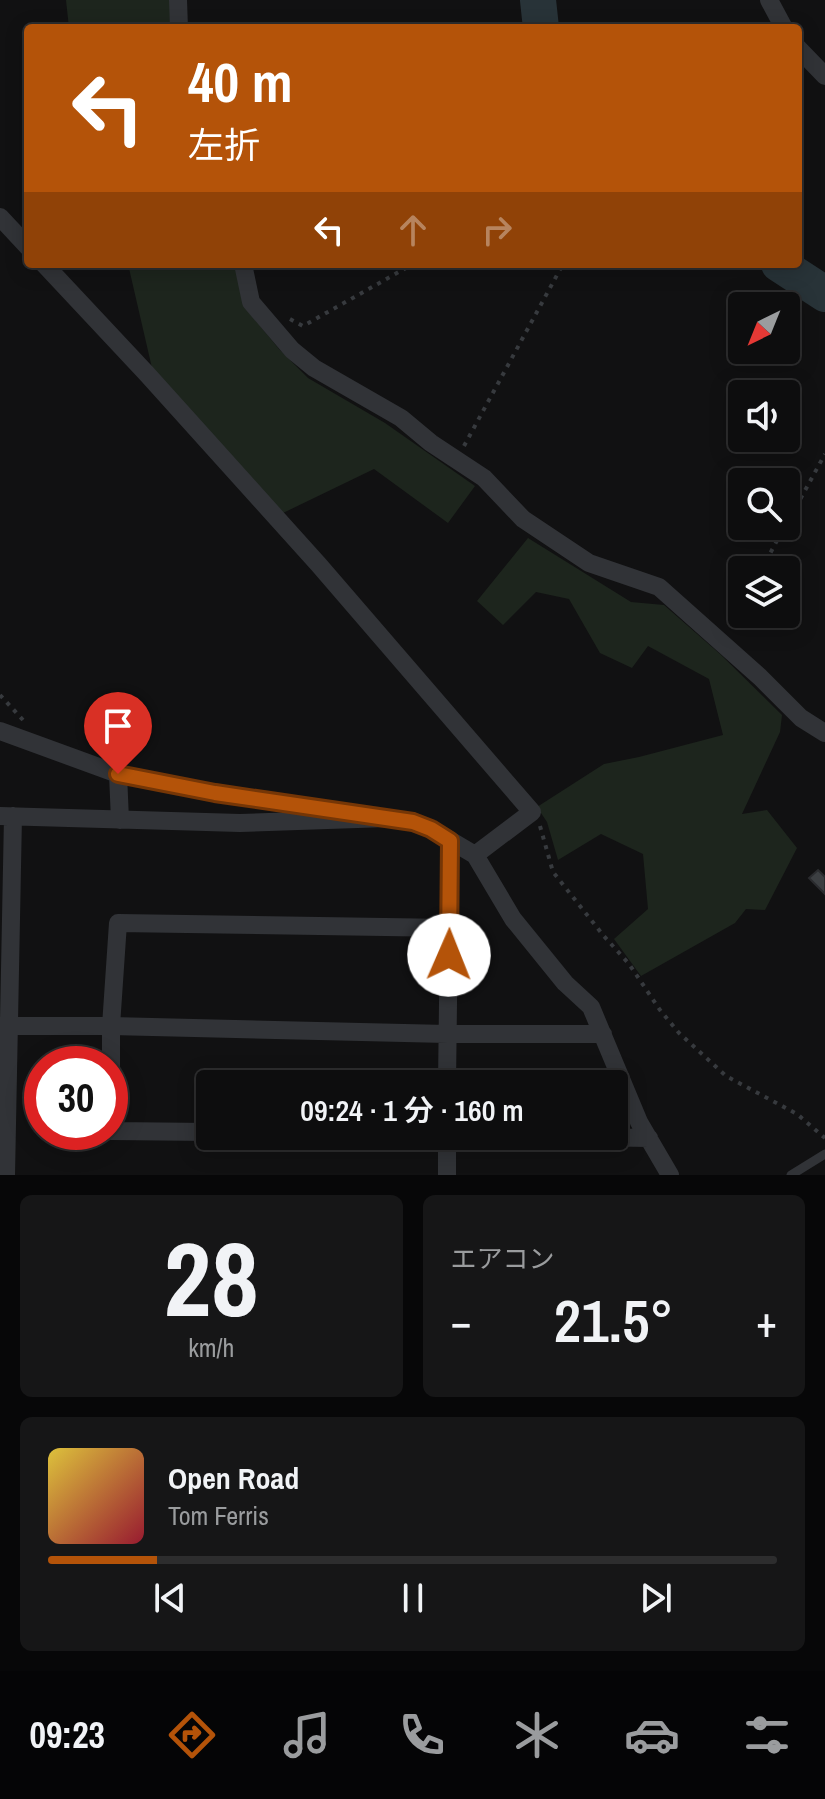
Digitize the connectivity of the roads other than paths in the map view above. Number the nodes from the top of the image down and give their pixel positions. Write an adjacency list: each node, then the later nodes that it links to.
1 (178, 0): 3 (street)
2 (769, 0): 4 (street)
3 (179, 24)
4 (782, 24)
5 (802, 52): 6 (street)
6 (825, 76)
7 (0, 217): 8 (street)
8 (24, 243)
9 (48, 268): 18 (street)
10 (244, 268): 12 (street)
11 (0, 731): 13 (street)
12 (825, 733)
13 (118, 774): 15 (lane); 16 (street)
14 (7, 816): 16 (street); 21 (street)
15 (387, 818): 16 (street); 17 (street)
16 (120, 820)
17 (450, 841): 18 (street); 19 (street)
18 (475, 855): 23 (street)
19 (450, 928): 20 (street); 22 (street)
20 (111, 1026): 21 (street); 22 (street); 25 (street)
21 (5, 1027): 30 (street)
22 (447, 1034): 23 (street); 24 (street)
23 (603, 1034): 27 (street)
24 (447, 1070)
25 (196, 1132)
26 (628, 1138): 27 (street)
27 (649, 1138): 32 (street)
28 (447, 1150): 31 (street)
29 (825, 1154): 33 (lane)
30 (6, 1175)
31 (447, 1175)
32 (670, 1175)
33 (791, 1175)

